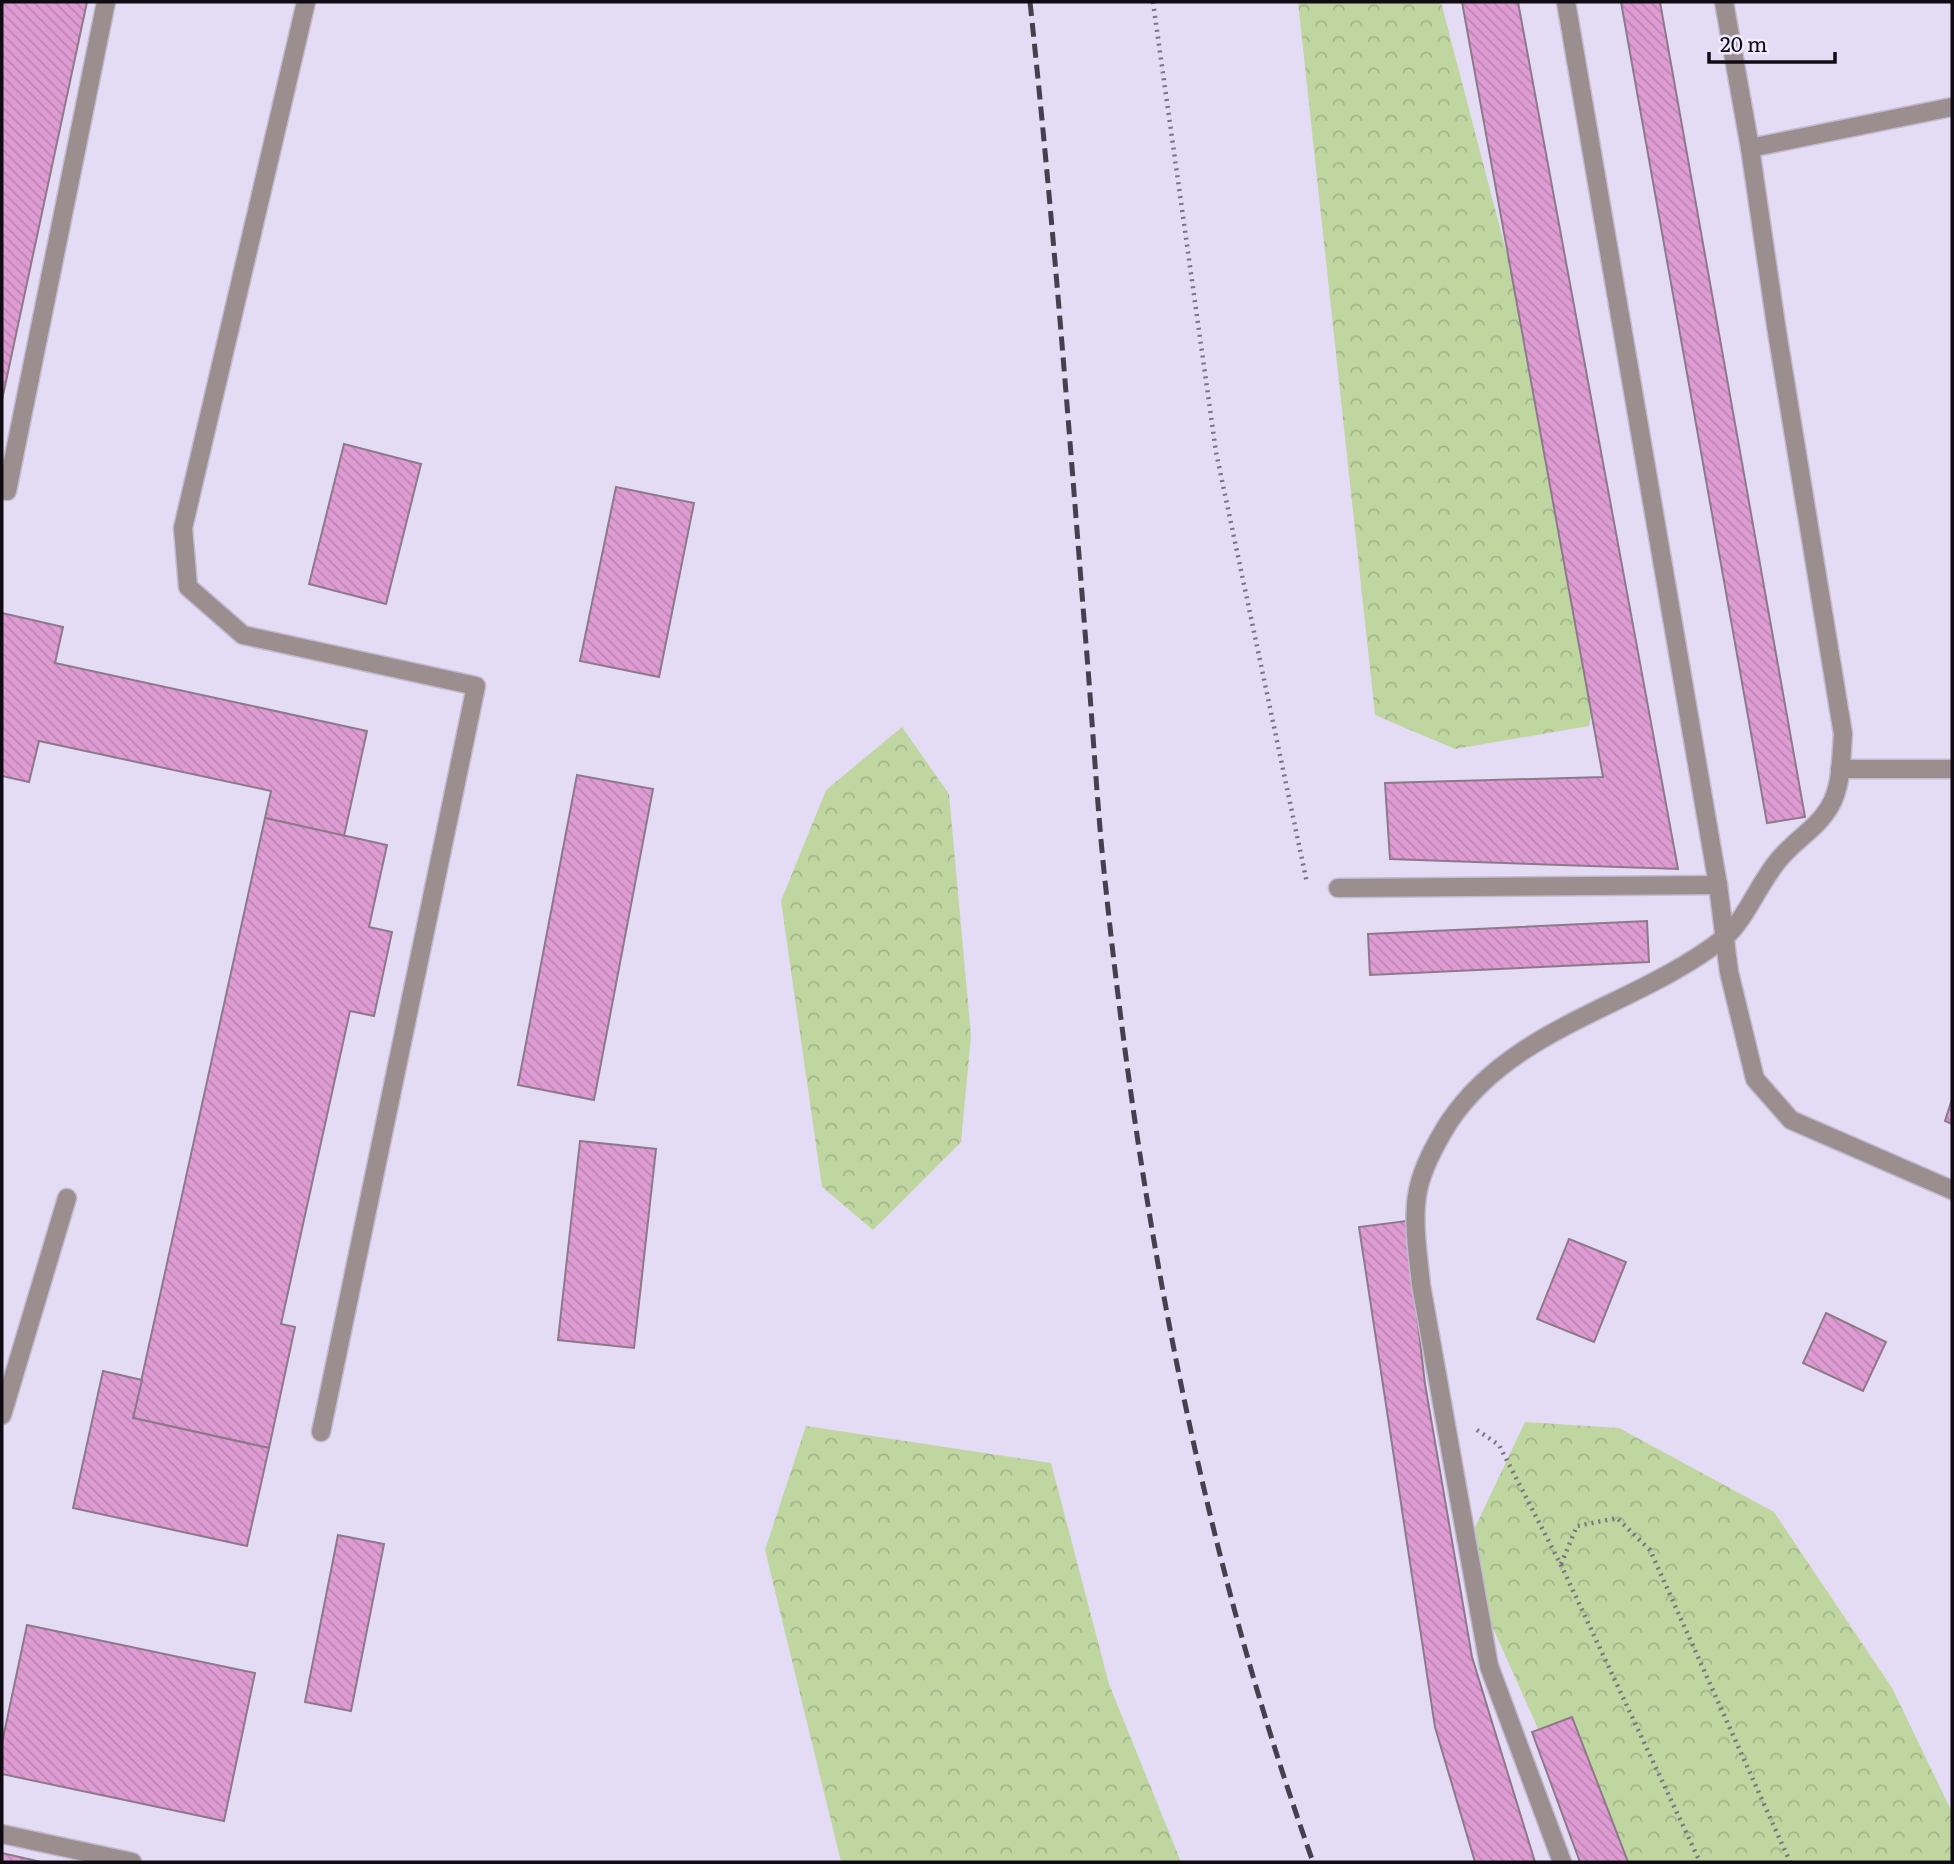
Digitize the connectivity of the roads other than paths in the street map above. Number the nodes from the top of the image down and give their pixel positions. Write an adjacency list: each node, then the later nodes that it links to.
1 (106, 2): 7 (lane)
2 (306, 2): 16 (lane)
3 (1566, 2): 10 (lane)
4 (1724, 2): 6 (lane)
5 (1952, 107): 6 (lane)
6 (1751, 148): 8 (lane)
7 (2, 490)
8 (1840, 769): 9 (lane); 12 (lane)
9 (1952, 769)
10 (1718, 885): 11 (lane); 12 (lane)
11 (1338, 888)
12 (1726, 936): 13 (lane); 19 (lane)
13 (1952, 1190)
14 (67, 1198): 15 (lane)
15 (2, 1415)
16 (321, 1432)
17 (2, 1834): 18 (lane)
18 (132, 1862)
19 (1562, 1862)

